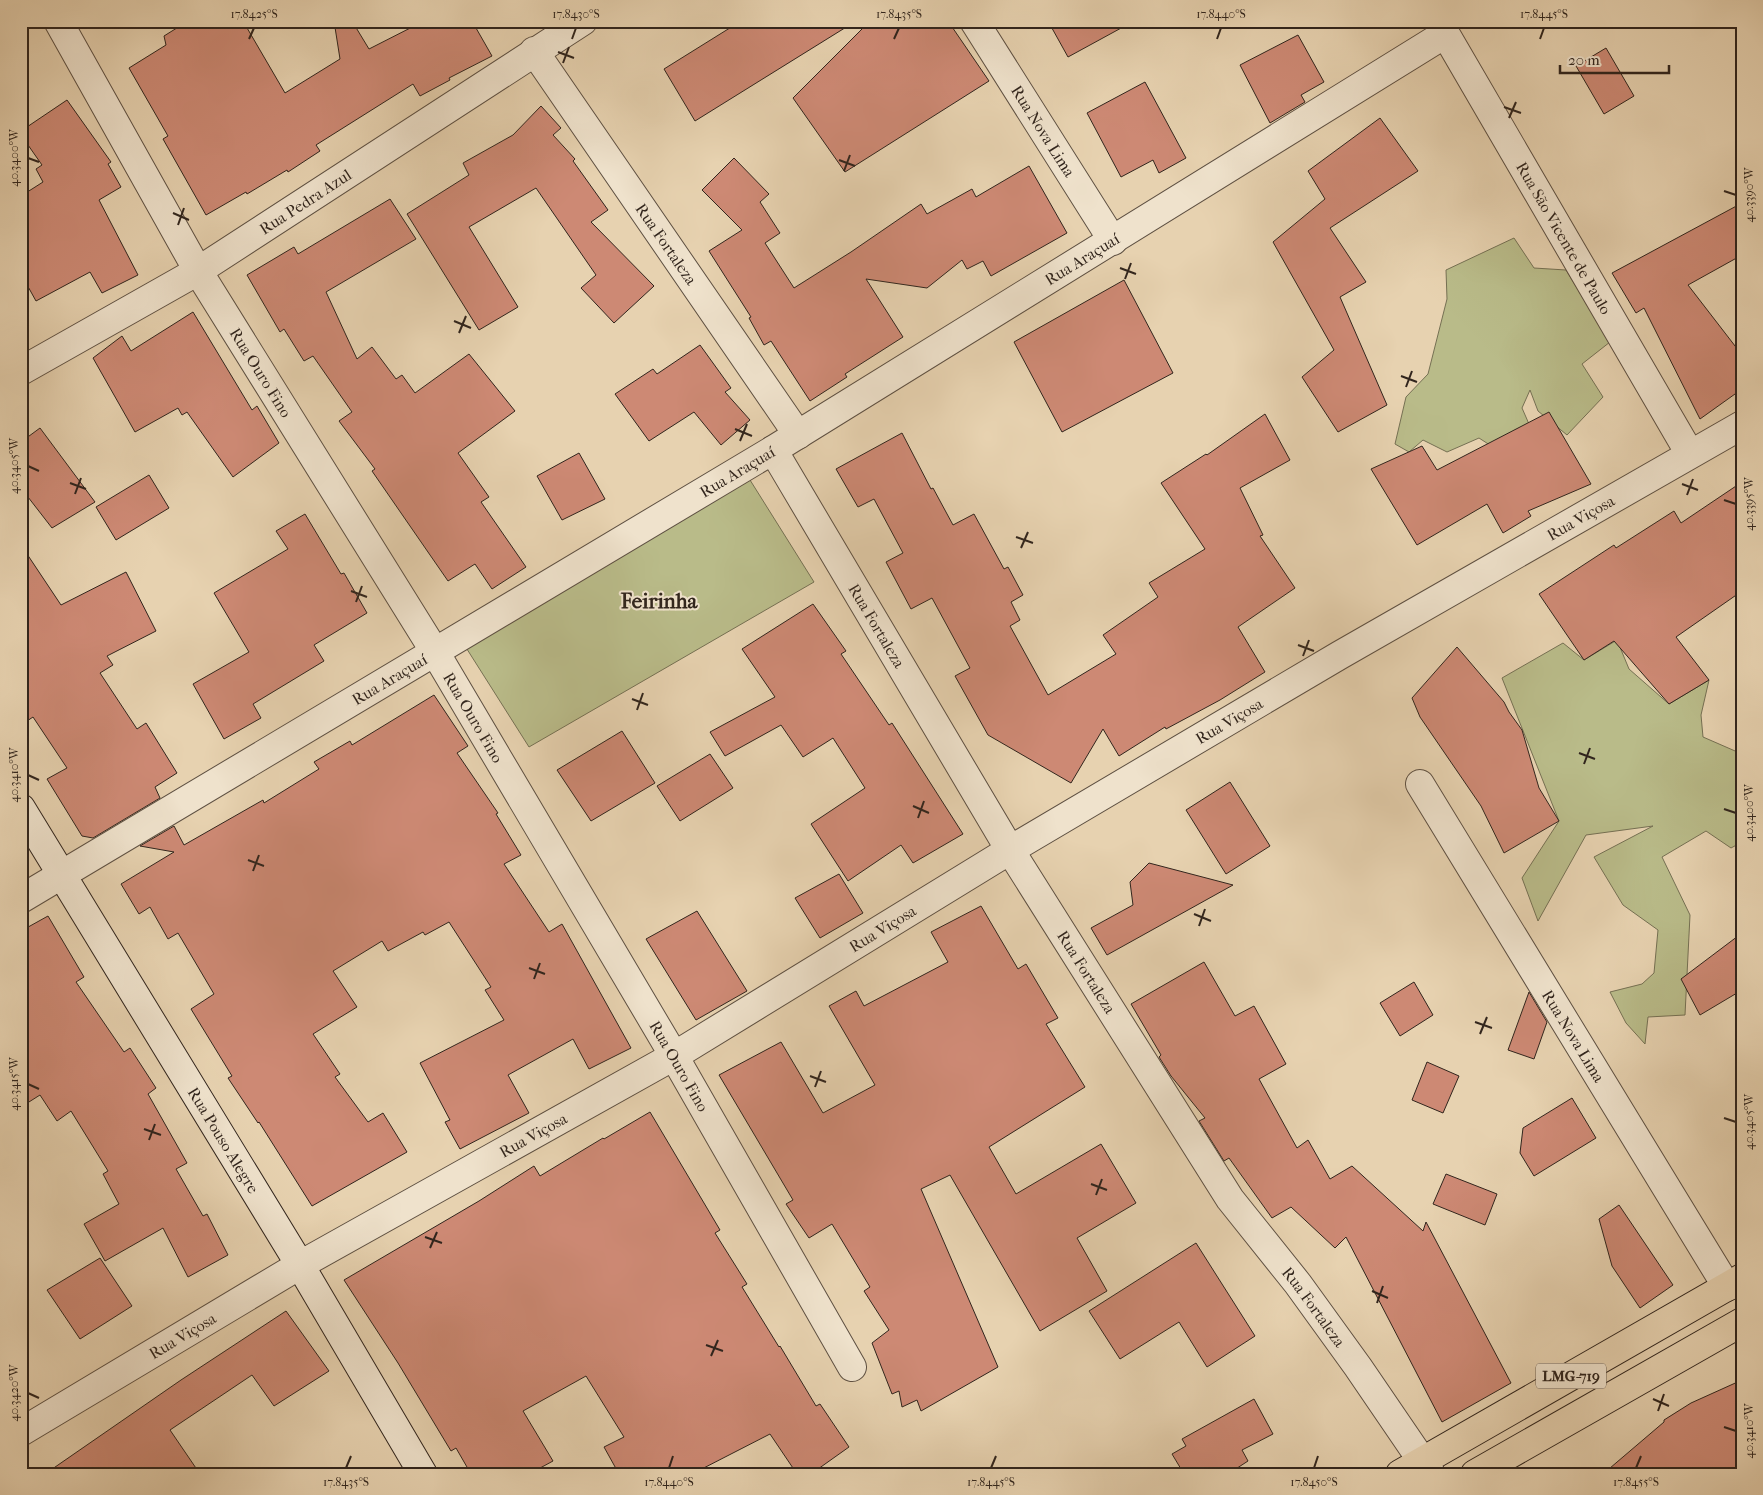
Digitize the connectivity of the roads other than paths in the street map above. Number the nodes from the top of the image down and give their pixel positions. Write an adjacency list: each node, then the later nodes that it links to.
1 (58, 21): 7 (street, Rua Ouro Fino)
2 (583, 21): 5 (street, Rua Pedra Azul)
3 (974, 21): 6 (street, Rua Nova Lima)
4 (1442, 28): 6 (street, Rua Araçuaí); 12 (street, Rua São Vicente de Paulo)
5 (534, 51): 7 (street, Rua Pedra Azul); 10 (street, Rua Fortaleza)
6 (1113, 241): 10 (street, Rua Araçuaí)
7 (198, 271): 8 (street, Rua Pedra Azul); 13 (street, Rua Ouro Fino)
8 (21, 371)
9 (1742, 425): 12 (street, Rua Viçosa)
10 (798, 435): 11 (street, Rua Araçuaí)
11 (774, 450): 13 (street, Rua Araçuaí); 16 (street, Rua Fortaleza)
12 (1690, 454): 16 (street, Rua Viçosa)
13 (435, 652): 17 (street, Rua Araçuaí); 19 (street, Rua Ouro Fino)
14 (1420, 784): 21 (street, Rua Nova Lima)
15 (21, 808): 17 (street, Rua Pouso Alegre)
16 (1010, 850): 19 (street, Rua Viçosa); 25 (street, Rua Fortaleza)
17 (62, 875): 18 (street, Rua Araçuaí); 20 (street, Rua Pouso Alegre)
18 (21, 899)
19 (674, 1056): 20 (street, Rua Viçosa); 23 (street, Rua Ouro Fino)
20 (300, 1265): 24 (street, Rua Viçosa); 26 (street, Rua Pouso Alegre)
21 (1735, 1283): 25 (main road, LMG-719)
22 (1742, 1322): 27 (main road, LMG-719)
23 (852, 1367)
24 (21, 1432)
25 (1418, 1469)
26 (423, 1474)
27 (1475, 1474)

